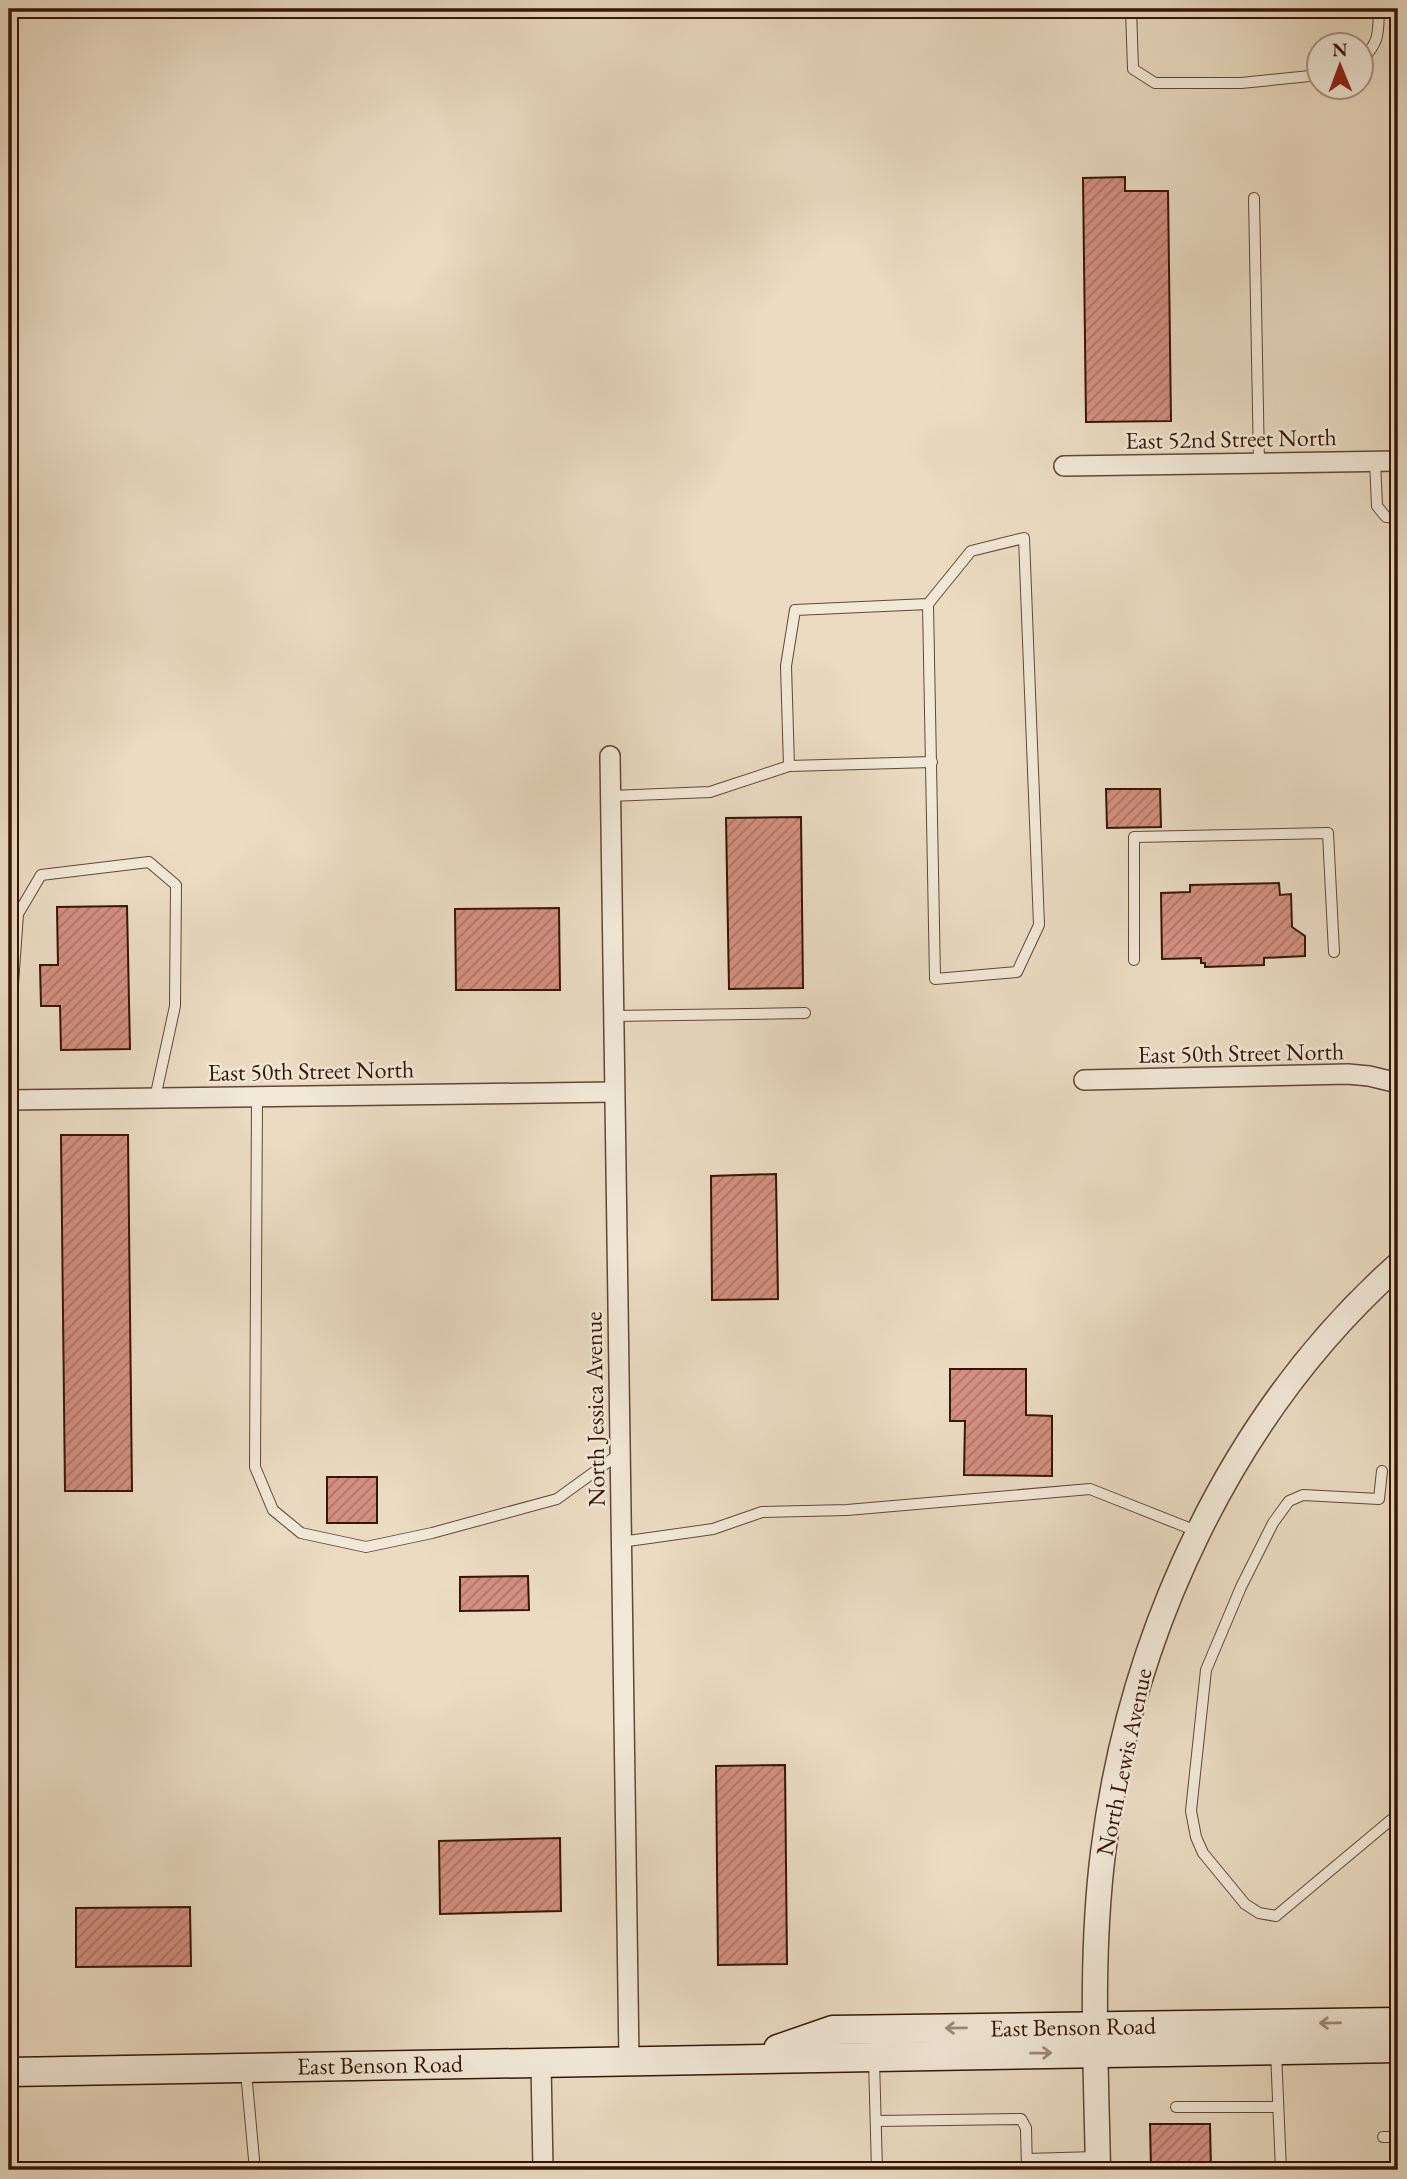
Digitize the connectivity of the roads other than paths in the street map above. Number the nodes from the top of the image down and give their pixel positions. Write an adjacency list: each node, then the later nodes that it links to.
1 (1131, 9): 4 (lane)
2 (1379, 9): 3 (lane)
3 (1376, 42)
4 (1306, 76)
5 (1254, 198): 8 (lane)
6 (1375, 461): 7 (street, East 52nd Street North); 8 (street, East 52nd Street North); 10 (lane)
7 (1398, 461)
8 (1259, 463): 9 (street, East 52nd Street North)
9 (1064, 466)
10 (1398, 518)
11 (928, 604): 13 (lane); 13 (lane); 14 (lane)
12 (610, 756): 15 (street, North Jessica Avenue)
13 (932, 762): 14 (lane)
14 (789, 766): 15 (lane)
15 (610, 796): 20 (street, North Jessica Avenue)
16 (1334, 952): 17 (lane)
17 (1134, 960)
18 (805, 1013): 20 (lane)
19 (9, 1015): 25 (lane)
20 (613, 1016): 23 (street, North Jessica Avenue)
21 (1084, 1080): 22 (street, East 50th Street North)
22 (1398, 1083)
23 (614, 1092): 24 (street, East 50th Street North); 28 (street, North Jessica Avenue)
24 (257, 1097): 25 (street, East 50th Street North); 28 (lane)
25 (155, 1098): 26 (street, East 50th Street North)
26 (9, 1100)
27 (1398, 1265): 30 (street, North Lewis Avenue)
28 (620, 1453): 31 (street, North Jessica Avenue)
29 (1382, 1471): 32 (lane)
30 (1199, 1532): 31 (lane); 34 (street, North Lewis Avenue)
31 (621, 1542): 39 (street, North Jessica Avenue)
32 (1398, 1814)
33 (1398, 2022): 34 (main road, East Benson Road, one-way to 34)
34 (1096, 2039): 36 (main road, East Benson Road); 37 (main road, East Benson Road, one-way to 34); 38 (main road, East Benson Road, one-way to 38); 48 (street, North Lewis Avenue)
35 (1398, 2048): 36 (main road, East Benson Road)
36 (1276, 2050): 44 (lane)
37 (874, 2056): 38 (main road, East Benson Road); 45 (lane)
38 (752, 2058): 39 (main road, East Benson Road)
39 (629, 2060): 40 (main road, East Benson Road)
40 (541, 2063): 41 (main road, East Benson Road); 51 (street)
41 (245, 2068): 42 (main road, East Benson Road); 50 (lane)
42 (9, 2072)
43 (1176, 2107): 44 (lane)
44 (1278, 2107): 53 (lane)
45 (876, 2121): 49 (lane); 52 (lane)
46 (1382, 2137): 47 (lane)
47 (1398, 2137)
48 (1098, 2164): 49 (lane)
49 (1027, 2165)
50 (255, 2170)
51 (543, 2170)
52 (877, 2170)
53 (1281, 2170)

